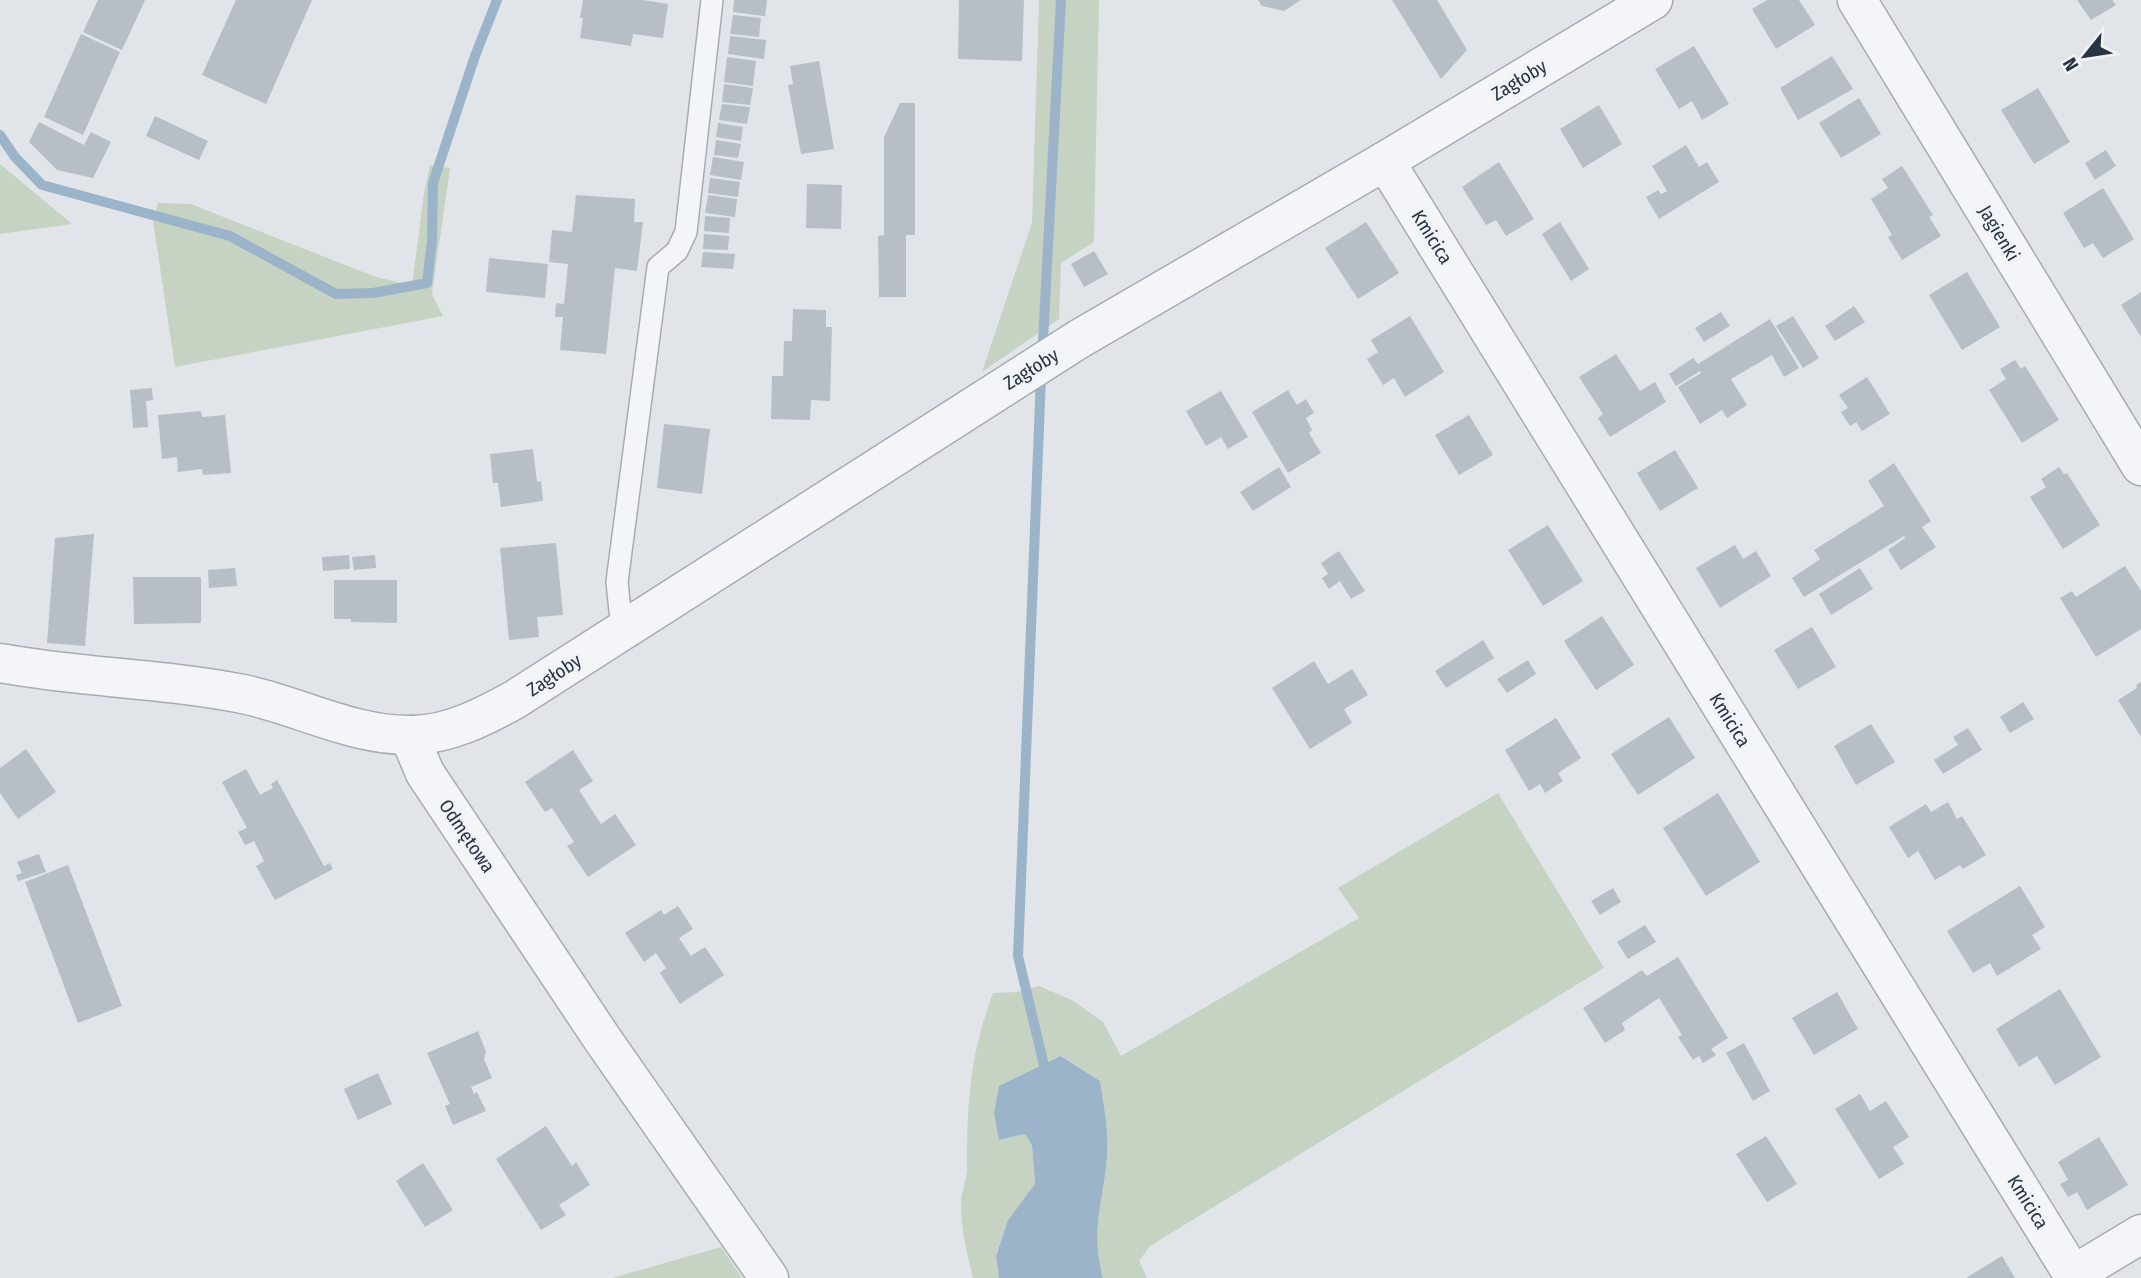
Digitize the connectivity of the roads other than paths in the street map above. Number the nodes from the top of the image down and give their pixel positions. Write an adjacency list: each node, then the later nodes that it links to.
1 (712, 0): 6 (lane)
2 (1653, 0): 4 (street, Zagłoby)
3 (1857, 0): 5 (street, Jagienki)
4 (1385, 162): 6 (street, Zagłoby); 10 (street, Kmicica)
5 (2141, 466)
6 (628, 627): 8 (street, Zagłoby)
7 (0, 663): 8 (street)
8 (413, 735): 11 (street, Odmętowa)
9 (2141, 1234): 10 (street)
10 (2074, 1277)
11 (769, 1278)

